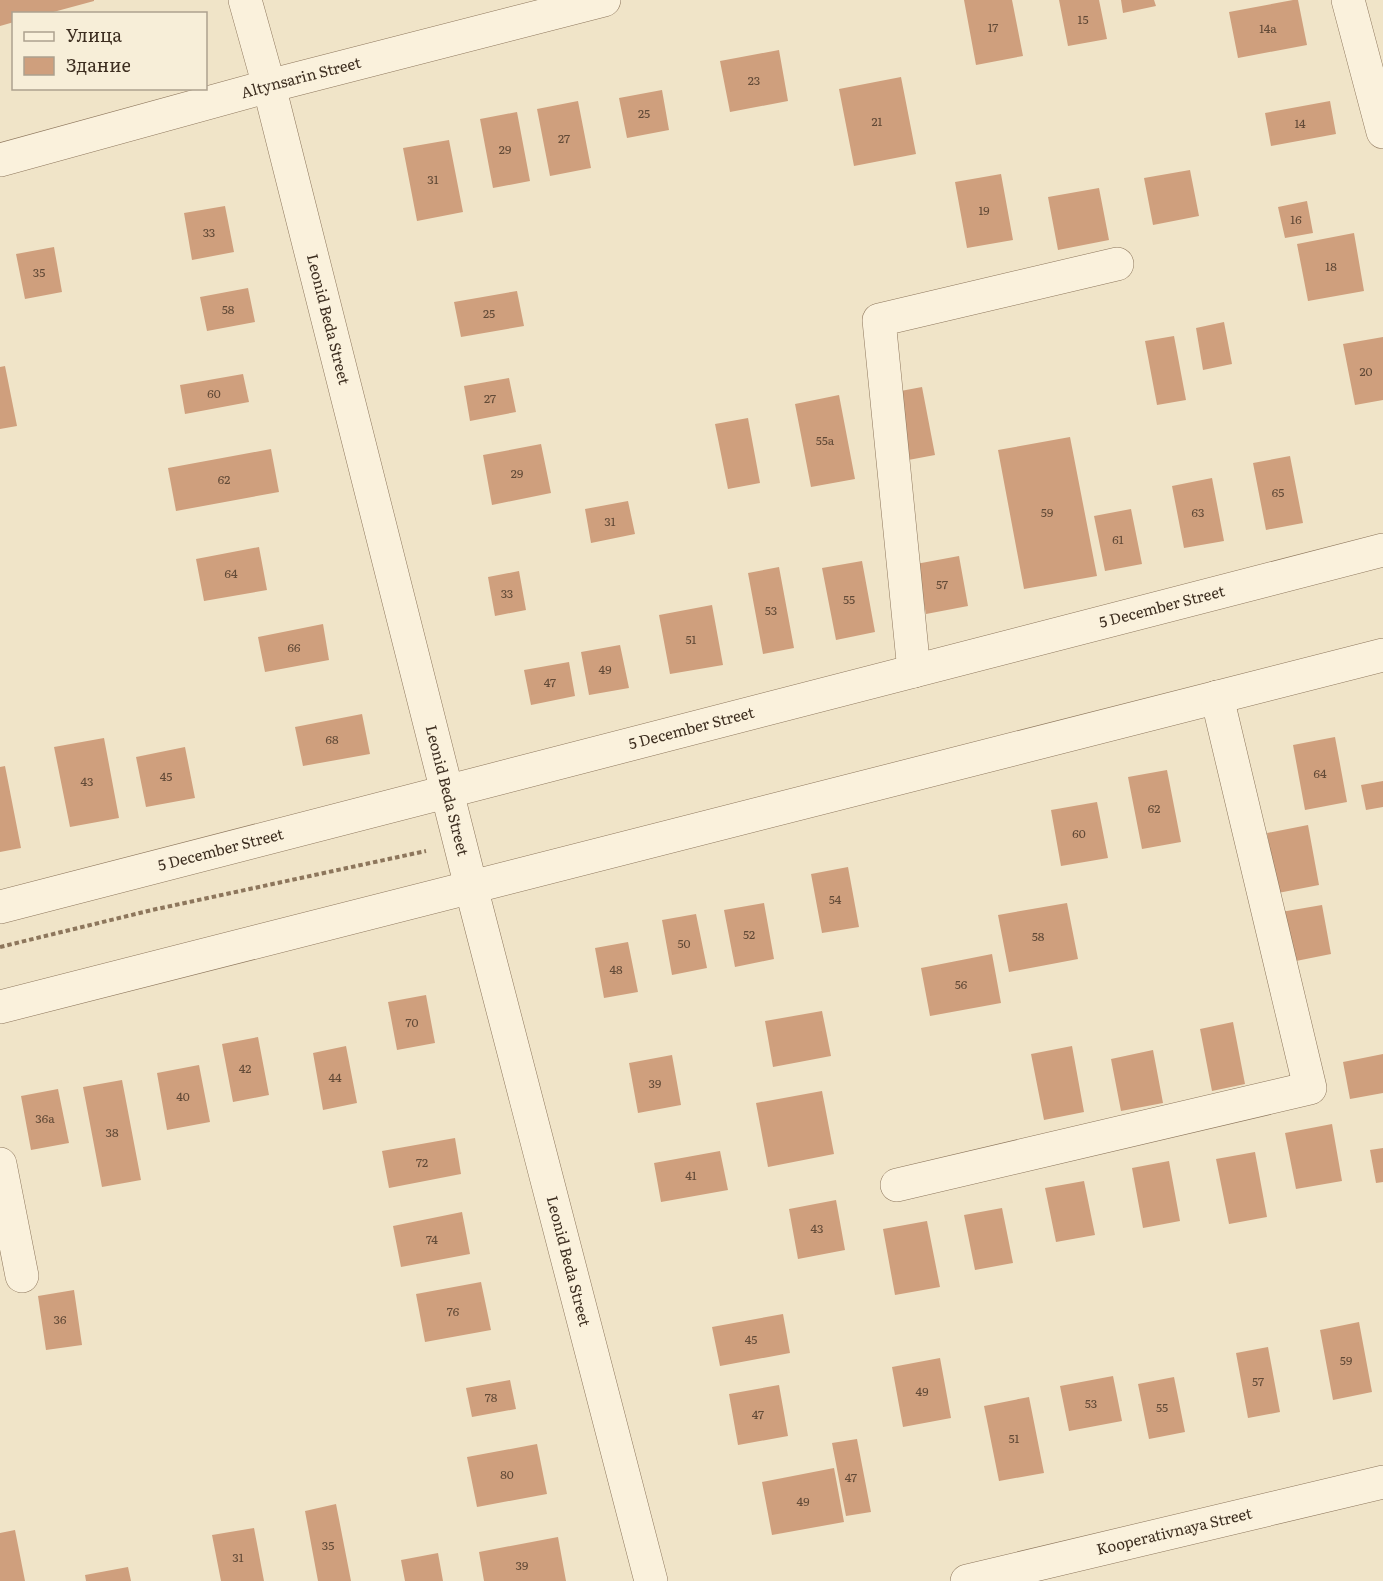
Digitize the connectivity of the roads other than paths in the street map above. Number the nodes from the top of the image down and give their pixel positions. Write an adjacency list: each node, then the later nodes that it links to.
1 (245, 0): 4 (street, Leonid Beda Street)
2 (604, 0): 4 (street, Altynsarin Street)
3 (1348, 0): 5 (street)
4 (269, 86): 6 (street, Altynsarin Street); 12 (street, Leonid Beda Street)
5 (1383, 132)
6 (0, 160)
7 (1117, 264): 10 (street)
8 (1383, 550): 10 (street, 5 December Street)
9 (1383, 655): 11 (street)
10 (914, 671): 12 (street, 5 December Street)
11 (1217, 697): 13 (street); 17 (street)
12 (447, 792): 13 (street, Leonid Beda Street); 14 (street, 5 December Street)
13 (471, 887): 15 (street); 20 (street, Leonid Beda Street)
14 (0, 907)
15 (0, 1007)
16 (0, 1164): 18 (street)
17 (897, 1185)
18 (22, 1276)
19 (1383, 1482): 21 (street, Kooperativnaya Street)
20 (651, 1581)
21 (967, 1581)

